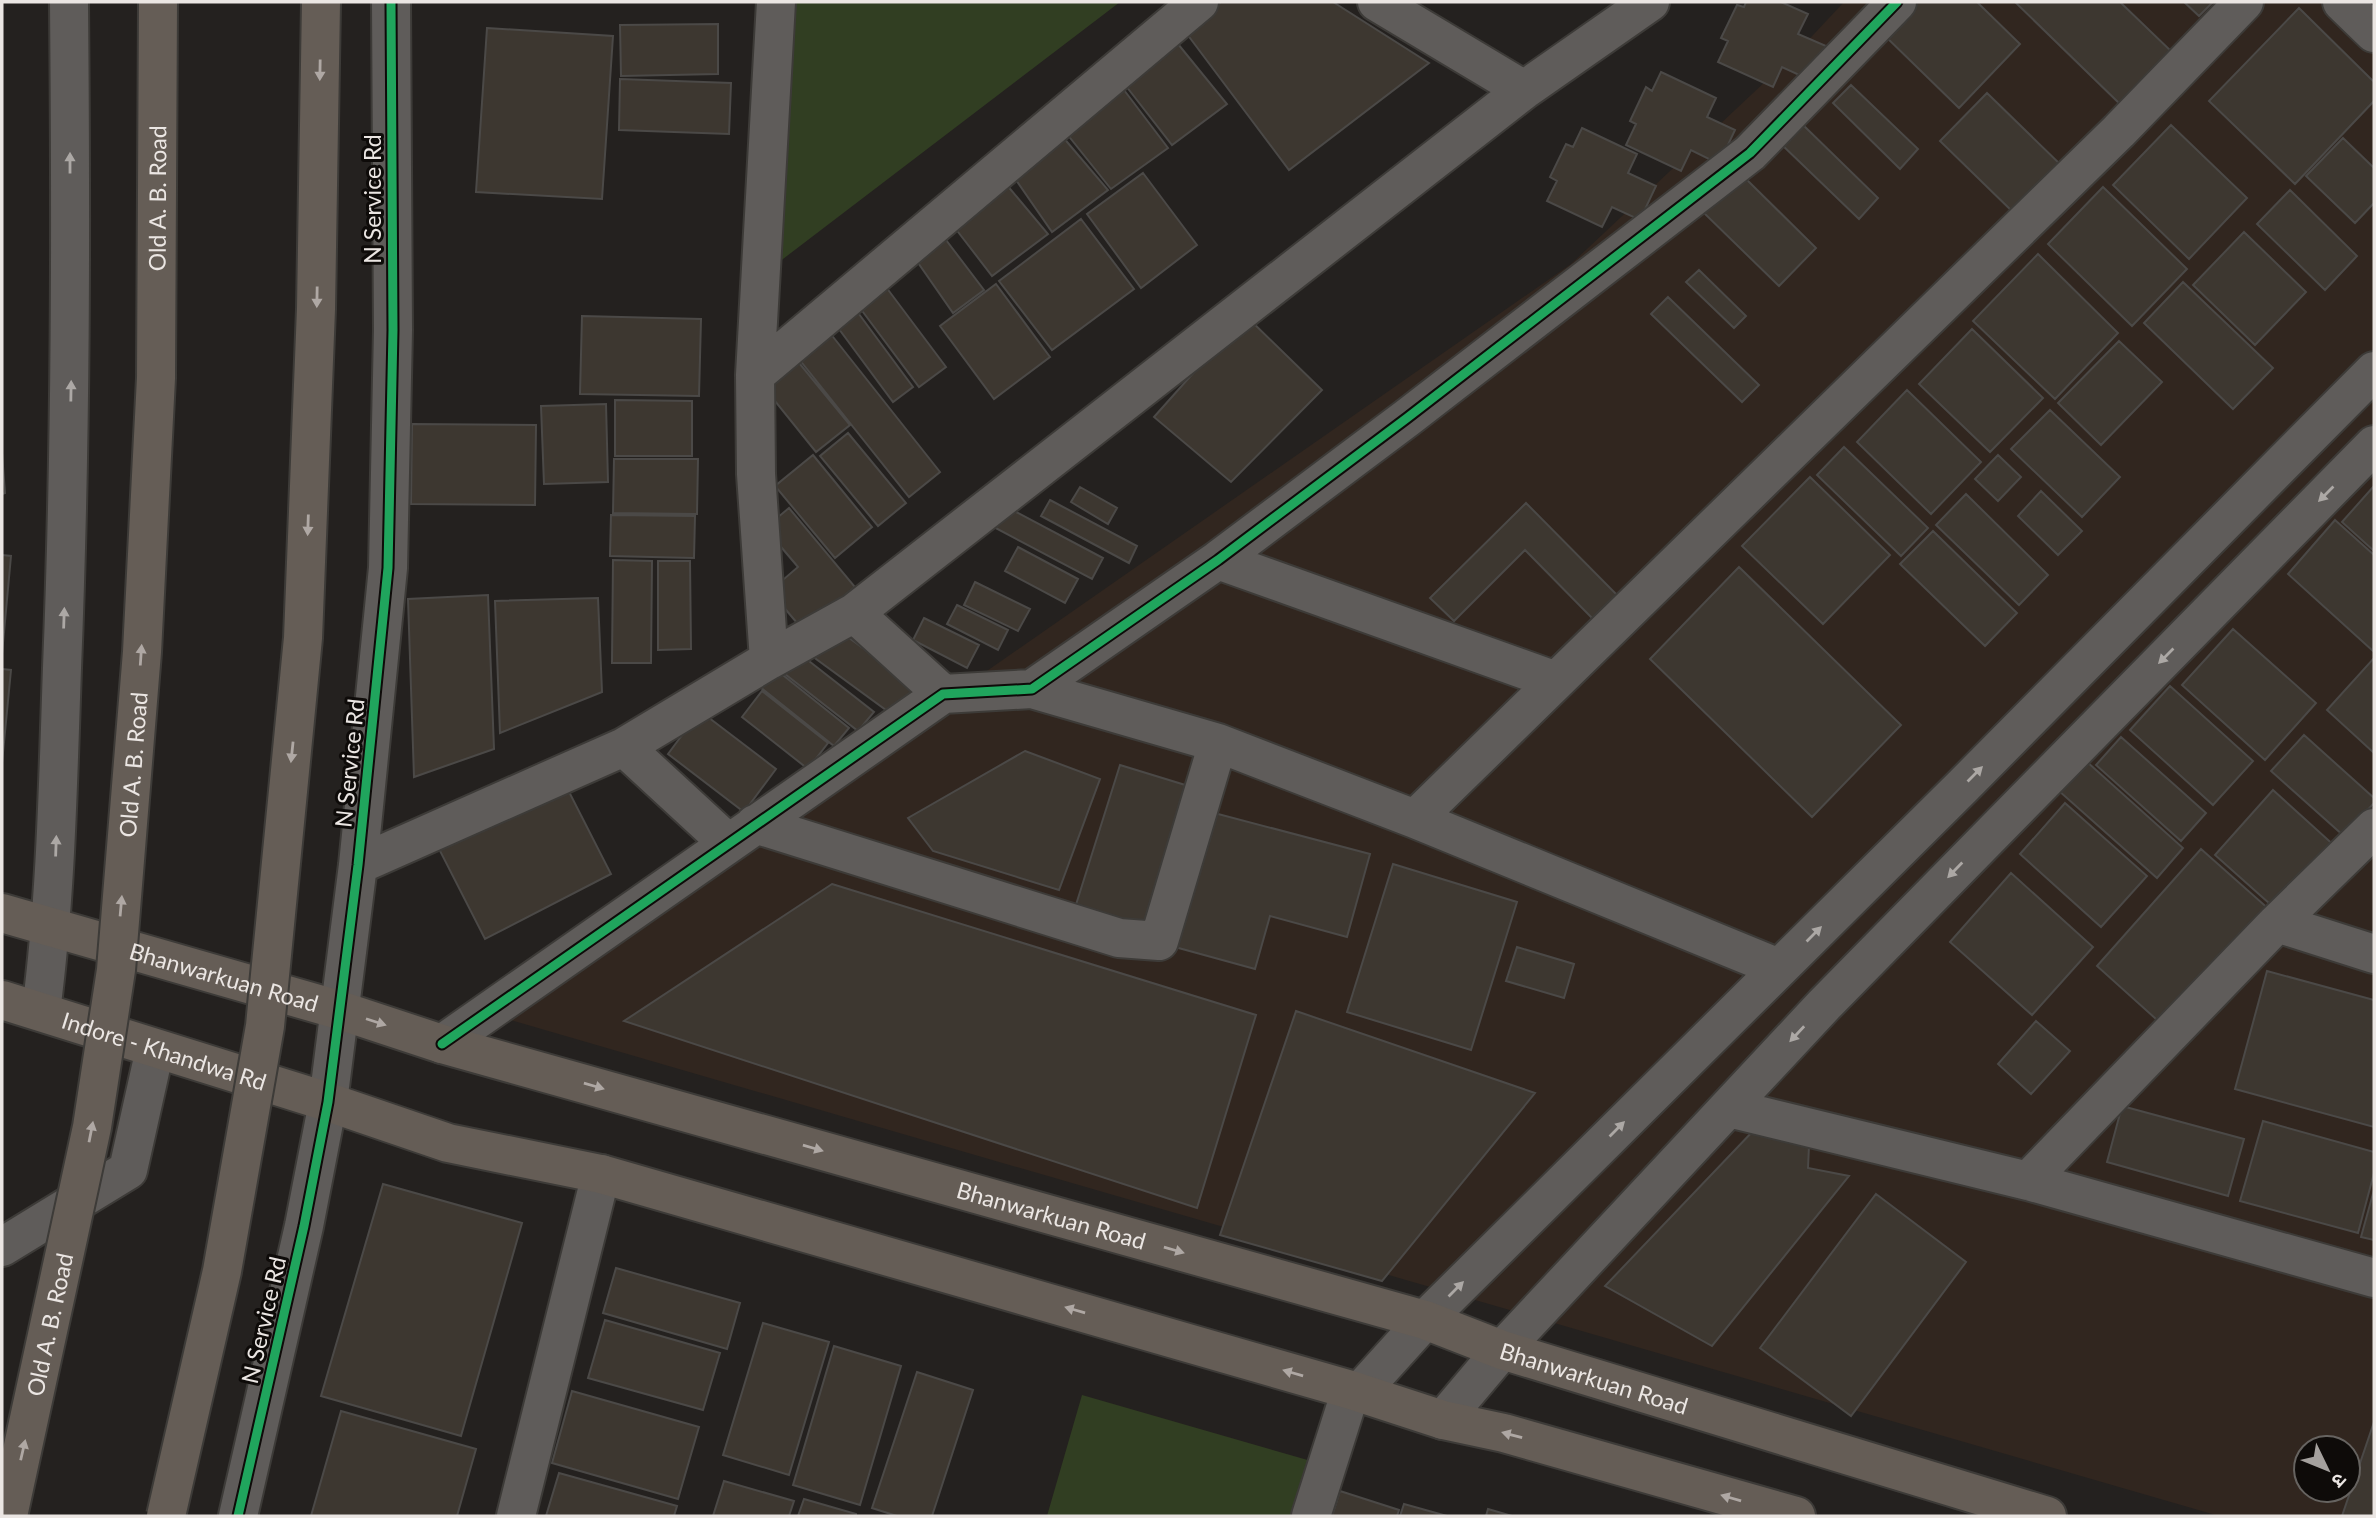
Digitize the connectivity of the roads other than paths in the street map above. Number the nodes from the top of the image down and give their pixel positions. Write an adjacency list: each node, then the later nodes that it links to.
1 (69, 2): 31 (street, one-way to 1)
2 (158, 2): 49 (main road, Old A. B. Road, one-way to 2, bridge)
3 (321, 2): 50 (main road, one-way to 50, bridge)
4 (391, 2): 28 (street, N Service Rd)
5 (776, 2): 15 (street)
6 (1199, 2): 15 (street)
7 (1377, 2): 13 (street)
8 (1650, 2): 13 (street)
9 (2244, 2): 20 (street)
10 (2342, 2): 12 (street)
11 (1890, 4): 17 (street)
12 (2374, 33)
13 (1524, 90): 18 (street)
14 (2374, 371): 33 (street, one-way to 14)
15 (755, 375): 19 (street)
16 (2374, 445): 40 (street, one-way to 40)
17 (1218, 560): 20 (street); 21 (street)
18 (854, 613): 19 (street); 22 (street)
19 (768, 660): 24 (street)
20 (1556, 681): 25 (street)
21 (1032, 689): 22 (street); 23 (street)
22 (943, 694): 27 (street)
23 (1218, 743): 25 (street); 27 (street)
24 (624, 747): 27 (street); 28 (street)
25 (1415, 819): 33 (street)
26 (2374, 828): 30 (street)
27 (741, 833): 37 (street)
28 (358, 866): 35 (street, N Service Rd)
29 (2, 913): 31 (main road, Bhanwarkuan Road)
30 (2277, 923): 32 (street); 42 (street)
31 (52, 926): 35 (main road, Bhanwarkuan Road); 36 (street)
32 (2374, 954)
33 (1779, 968): 45 (street, one-way to 33)
34 (2, 1000): 36 (main road, Indore - Khandwa Rd)
35 (339, 1010): 37 (main road, Bhanwarkuan Road, one-way to 37); 39 (street, N Service Rd)
36 (41, 1011): 38 (main road, Indore - Khandwa Rd)
37 (442, 1044): 45 (main road, Bhanwarkuan Road, one-way to 45)
38 (155, 1048): 39 (main road, Indore - Khandwa Rd); 43 (street)
39 (328, 1102): 41 (main road); 51 (street, N Service Rd)
40 (1729, 1108): 42 (street); 46 (street)
41 (601, 1174): 47 (main road, one-way to 41); 52 (street)
42 (2028, 1181): 44 (street)
43 (2, 1247)
44 (2374, 1278)
45 (1425, 1320): 46 (main road, Bhanwarkuan Road); 47 (street)
46 (1502, 1350): 48 (street); 55 (main road, Bhanwarkuan Road)
47 (1355, 1391): 48 (main road); 53 (street)
48 (1443, 1420): 54 (main road, one-way to 48)
49 (8, 1516)
50 (166, 1516)
51 (238, 1516)
52 (516, 1516)
53 (1311, 1516)
54 (1797, 1516)
55 (2047, 1516)

